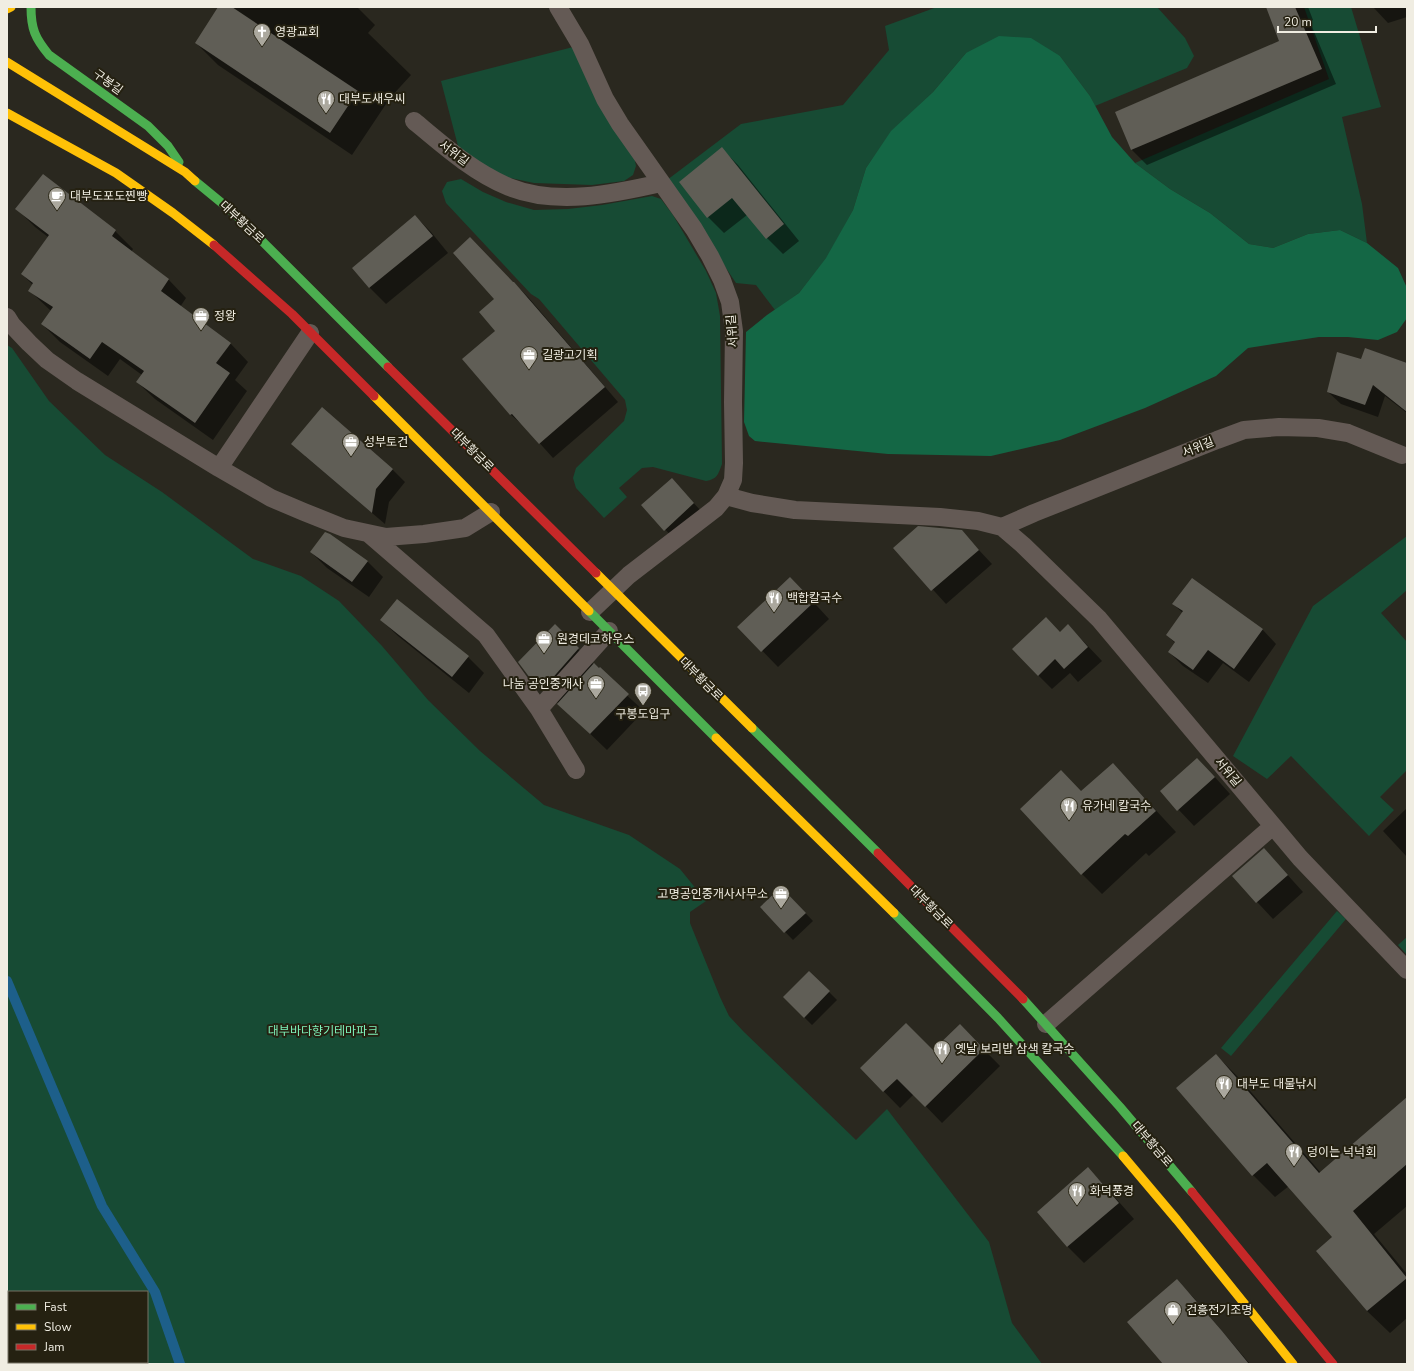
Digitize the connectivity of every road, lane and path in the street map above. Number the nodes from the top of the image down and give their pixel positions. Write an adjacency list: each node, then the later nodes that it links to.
1 (10, 7): 4 (main road)
2 (31, 7): 10 (main road, 구봉길)
3 (558, 7): 11 (lane, 서위길)
4 (7, 9)
5 (7, 62): 10 (main road, 대부황금로)
6 (7, 105): 9 (main road)
7 (7, 112): 9 (main road)
8 (414, 121): 11 (lane, 서위길)
9 (32, 127): 13 (main road)
10 (185, 172): 20 (main road, 대부황금로)
11 (661, 184): 16 (lane, 서위길)
12 (9, 322): 15 (lane)
13 (310, 333): 15 (lane); 17 (main road)
14 (1402, 455): 18 (lane, 서위길)
15 (219, 468): 19 (lane)
16 (726, 496): 18 (lane, 서위길); 20 (lane, 서위길)
17 (491, 512): 19 (lane); 21 (main road)
18 (1002, 527): 25 (lane, 서위길)
19 (368, 533): 23 (lane)
20 (613, 590): 21 (lane, 서위길); 27 (main road, 대부황금로)
21 (590, 612): 22 (main road)
22 (609, 631): 23 (lane); 28 (main road)
23 (539, 709): 24 (lane)
24 (576, 770)
25 (1273, 826): 26 (lane, 서위길); 27 (lane)
26 (1407, 970)
27 (1046, 1024): 29 (main road, 대부황금로)
28 (1293, 1364)
29 (1333, 1364)

